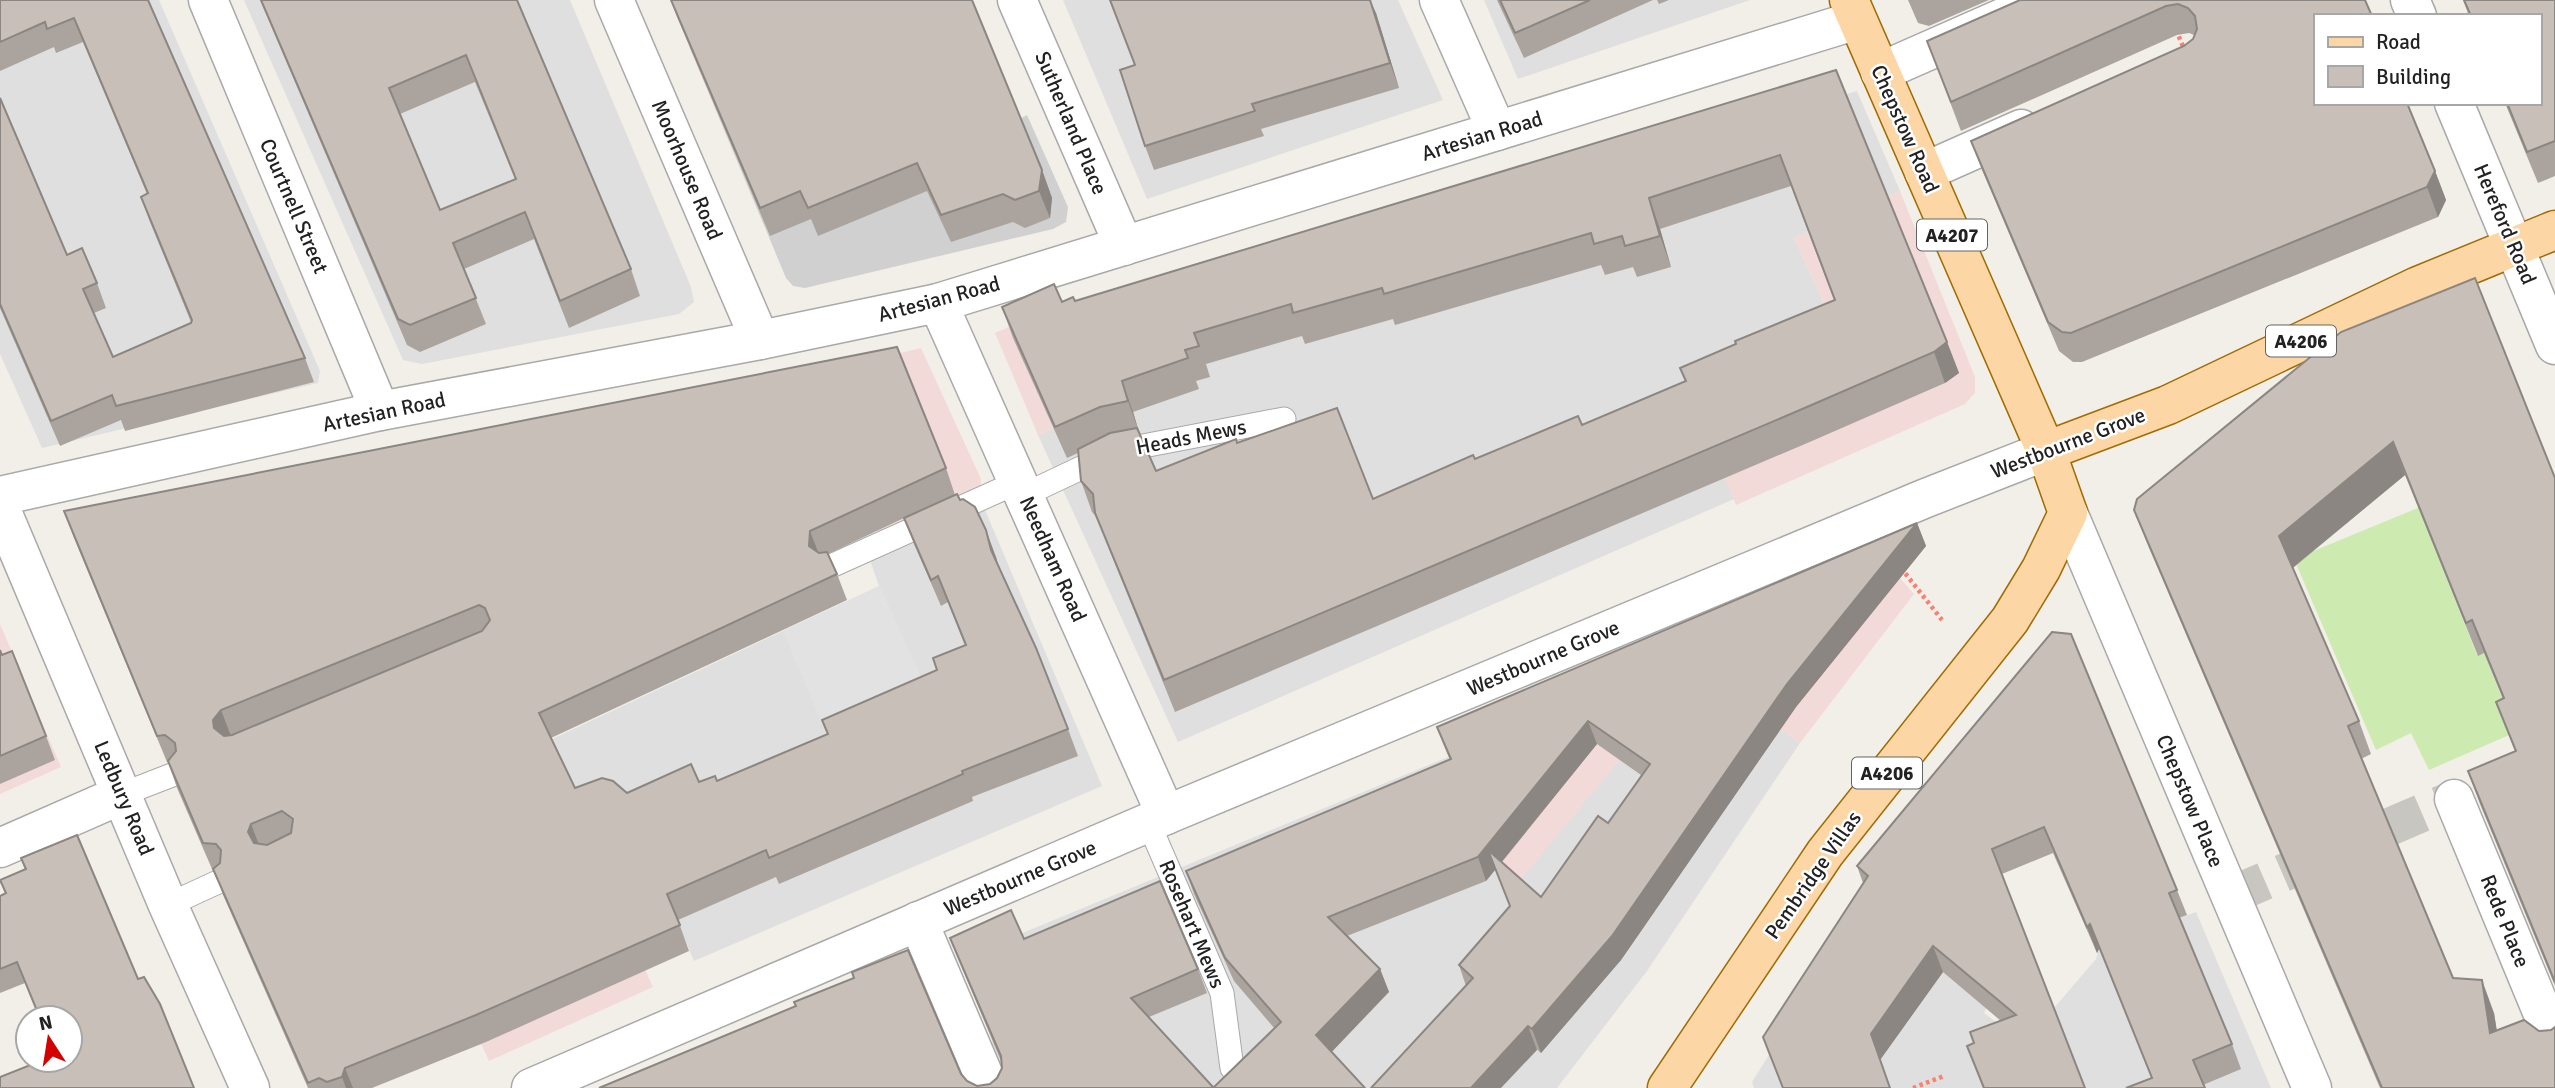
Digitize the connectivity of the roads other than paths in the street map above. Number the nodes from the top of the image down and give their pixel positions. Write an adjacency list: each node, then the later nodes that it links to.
1 (208, 0): 18 (street, Courtnell Street)
2 (614, 0): 16 (street, Moorhouse Road)
3 (1017, 0): 13 (street, Sutherland Place)
4 (1439, 0): 10 (street)
5 (2043, 0): 7 (street)
6 (1853, 10): 7 (main road, Chepstow Road / A4207); 10 (street, Artesian Road)
7 (1880, 72): 11 (main road, Chepstow Road / A4207)
8 (2455, 105): 14 (street, Hereford Road)
9 (2049, 116): 11 (street)
10 (1497, 131): 13 (street, Artesian Road)
11 (1924, 172): 20 (main road, Chepstow Road / A4207)
12 (2555, 230): 14 (main road, Westbourne Grove / A4206)
13 (1124, 246): 15 (street, Artesian Road)
14 (2514, 246): 17 (street, Hereford Road); 20 (main road, Westbourne Grove / A4206)
15 (938, 303): 16 (street, Artesian Road); 21 (street, Needham Road)
16 (760, 340): 18 (street, Artesian Road)
17 (2555, 345)
18 (380, 411): 22 (street, Artesian Road)
19 (1284, 419): 21 (lane, Heads Mews)
20 (2046, 451): 24 (main road); 29 (street, Westbourne Grove)
21 (1021, 489): 25 (lane, Heads Mews); 29 (street, Needham Road)
22 (0, 496)
23 (0, 507): 27 (street, Ledbury Road)
24 (2068, 513): 36 (main road, Pembridge Villas / A4206); 40 (street, Chepstow Place)
25 (831, 566)
26 (172, 775): 27 (lane)
27 (123, 794): 30 (street); 32 (street, Ledbury Road)
28 (2454, 799): 34 (street, Rede Place)
29 (1158, 820): 33 (street, Westbourne Grove); 35 (lane, Rosehart Mews)
30 (0, 848)
31 (218, 882): 32 (lane)
32 (169, 905): 37 (street, Ledbury Road)
33 (918, 921): 38 (street, Westbourne Grove); 39 (street)
34 (2555, 1043)
35 (1232, 1068)
36 (1683, 1079)
37 (250, 1088)
38 (531, 1088)
39 (989, 1088)
40 (2312, 1088)

